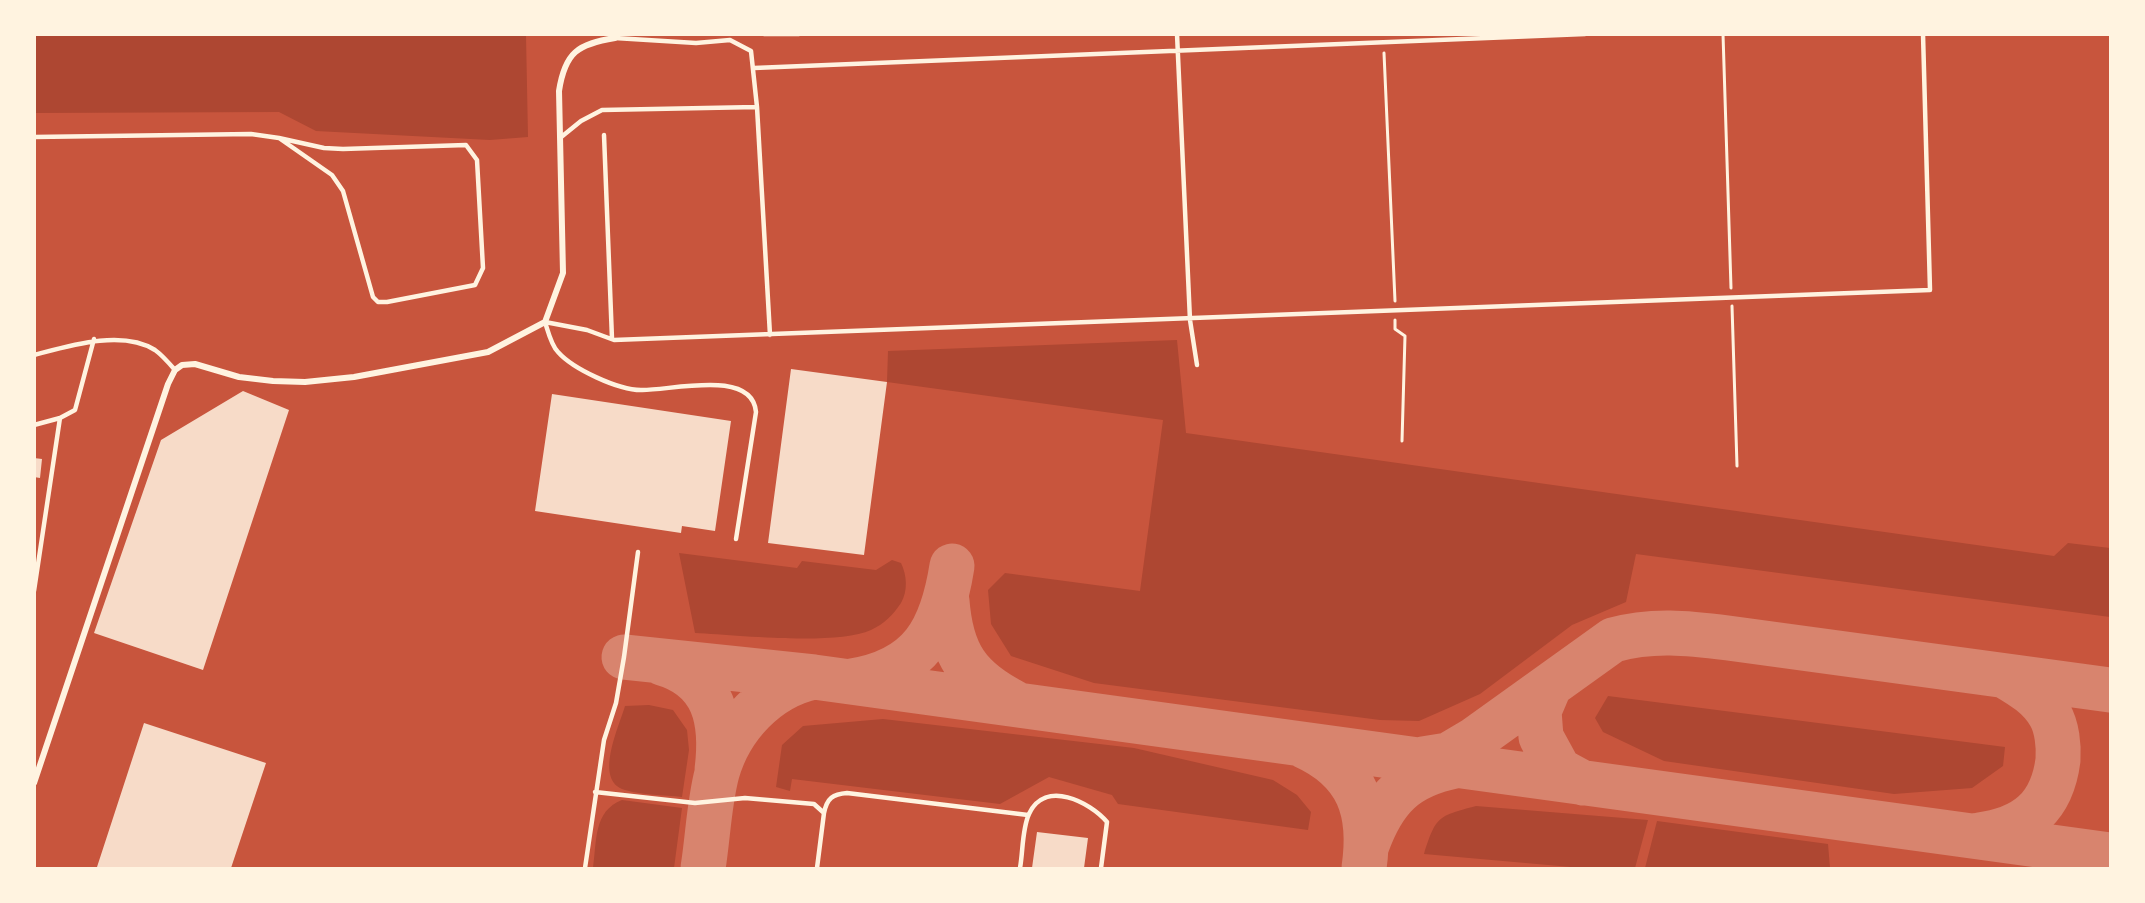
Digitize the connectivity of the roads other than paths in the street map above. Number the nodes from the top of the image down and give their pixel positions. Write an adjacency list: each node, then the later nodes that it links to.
1 (629, 34): 7 (lane)
2 (764, 34): 3 (lane)
3 (799, 34)
4 (1177, 34): 8 (lane)
5 (1585, 34): 8 (lane)
6 (1923, 34): 15 (lane)
7 (615, 38): 9 (lane); 14 (street)
8 (1178, 50): 9 (lane); 15 (lane)
9 (754, 68): 10 (lane)
10 (757, 106): 14 (lane); 17 (lane)
11 (604, 135): 19 (lane)
12 (34, 137): 13 (lane)
13 (279, 138): 13 (lane)
14 (560, 138): 16 (street)
15 (1190, 320): 17 (lane); 21 (lane)
16 (545, 322): 19 (lane); 22 (street); 25 (lane)
17 (770, 335): 19 (lane)
18 (94, 339): 20 (lane); 22 (lane); 23 (lane)
19 (612, 339)
20 (34, 355)
21 (1197, 365)
22 (175, 369): 28 (street)
23 (60, 418): 24 (lane); 27 (lane)
24 (34, 425)
25 (736, 539)
26 (638, 552): 29 (lane)
27 (34, 591)
28 (34, 783)
29 (595, 792): 30 (lane); 32 (lane)
30 (824, 813): 31 (lane); 33 (lane)
31 (1028, 815): 34 (lane); 35 (lane)
32 (585, 868)
33 (817, 868)
34 (1020, 868)
35 (1101, 868)

